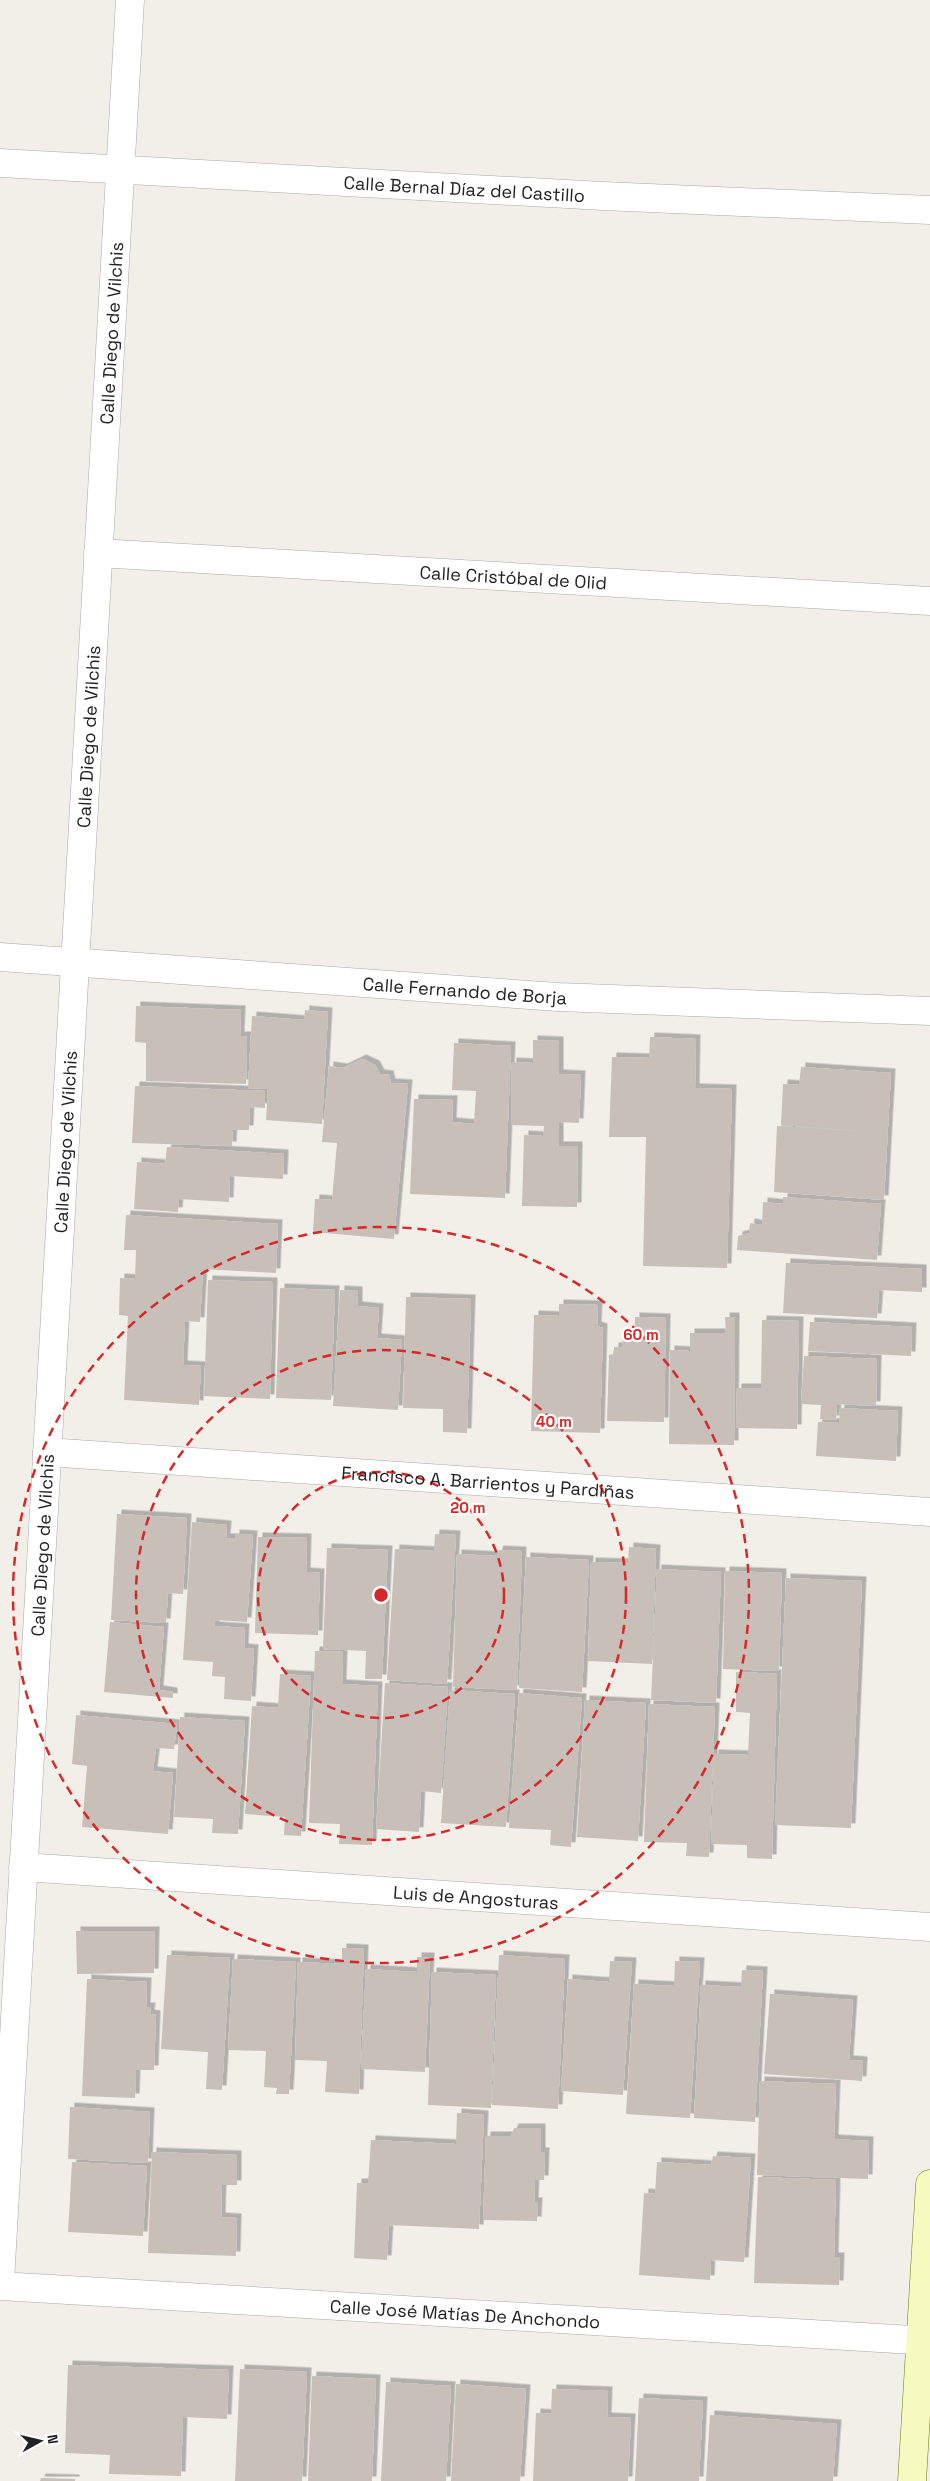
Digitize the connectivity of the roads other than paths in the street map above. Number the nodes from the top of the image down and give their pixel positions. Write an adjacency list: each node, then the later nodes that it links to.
1 (130, 0): 3 (street, Calle Diego de Vilchis)
2 (0, 163): 3 (street, Calle Bernal Díaz del Castillo)
3 (120, 170): 4 (street, Calle Bernal Díaz del Castillo); 5 (street, Calle Diego de Vilchis)
4 (930, 210)
5 (98, 553): 6 (street, Calle Cristóbal de Olid); 8 (street, Calle Diego de Vilchis)
6 (930, 601)
7 (0, 957): 8 (street, Calle Fernando de Borja)
8 (73, 963): 9 (street, Calle Fernando de Borja); 10 (street, Calle Diego de Vilchis)
9 (930, 1011)
10 (47, 1452): 11 (street, Francisco A. Barrientos y Pardiñas); 12 (street, Calle Diego de Vilchis)
11 (930, 1512)
12 (23, 1867): 13 (street, Luis de Angosturas); 15 (street, Calle Diego de Vilchis)
13 (930, 1927)
14 (930, 2184): 16 (main road)
15 (0, 2284): 16 (street, Calle José Matías De Anchondo)
16 (926, 2341): 17 (main road)
17 (912, 2481)

